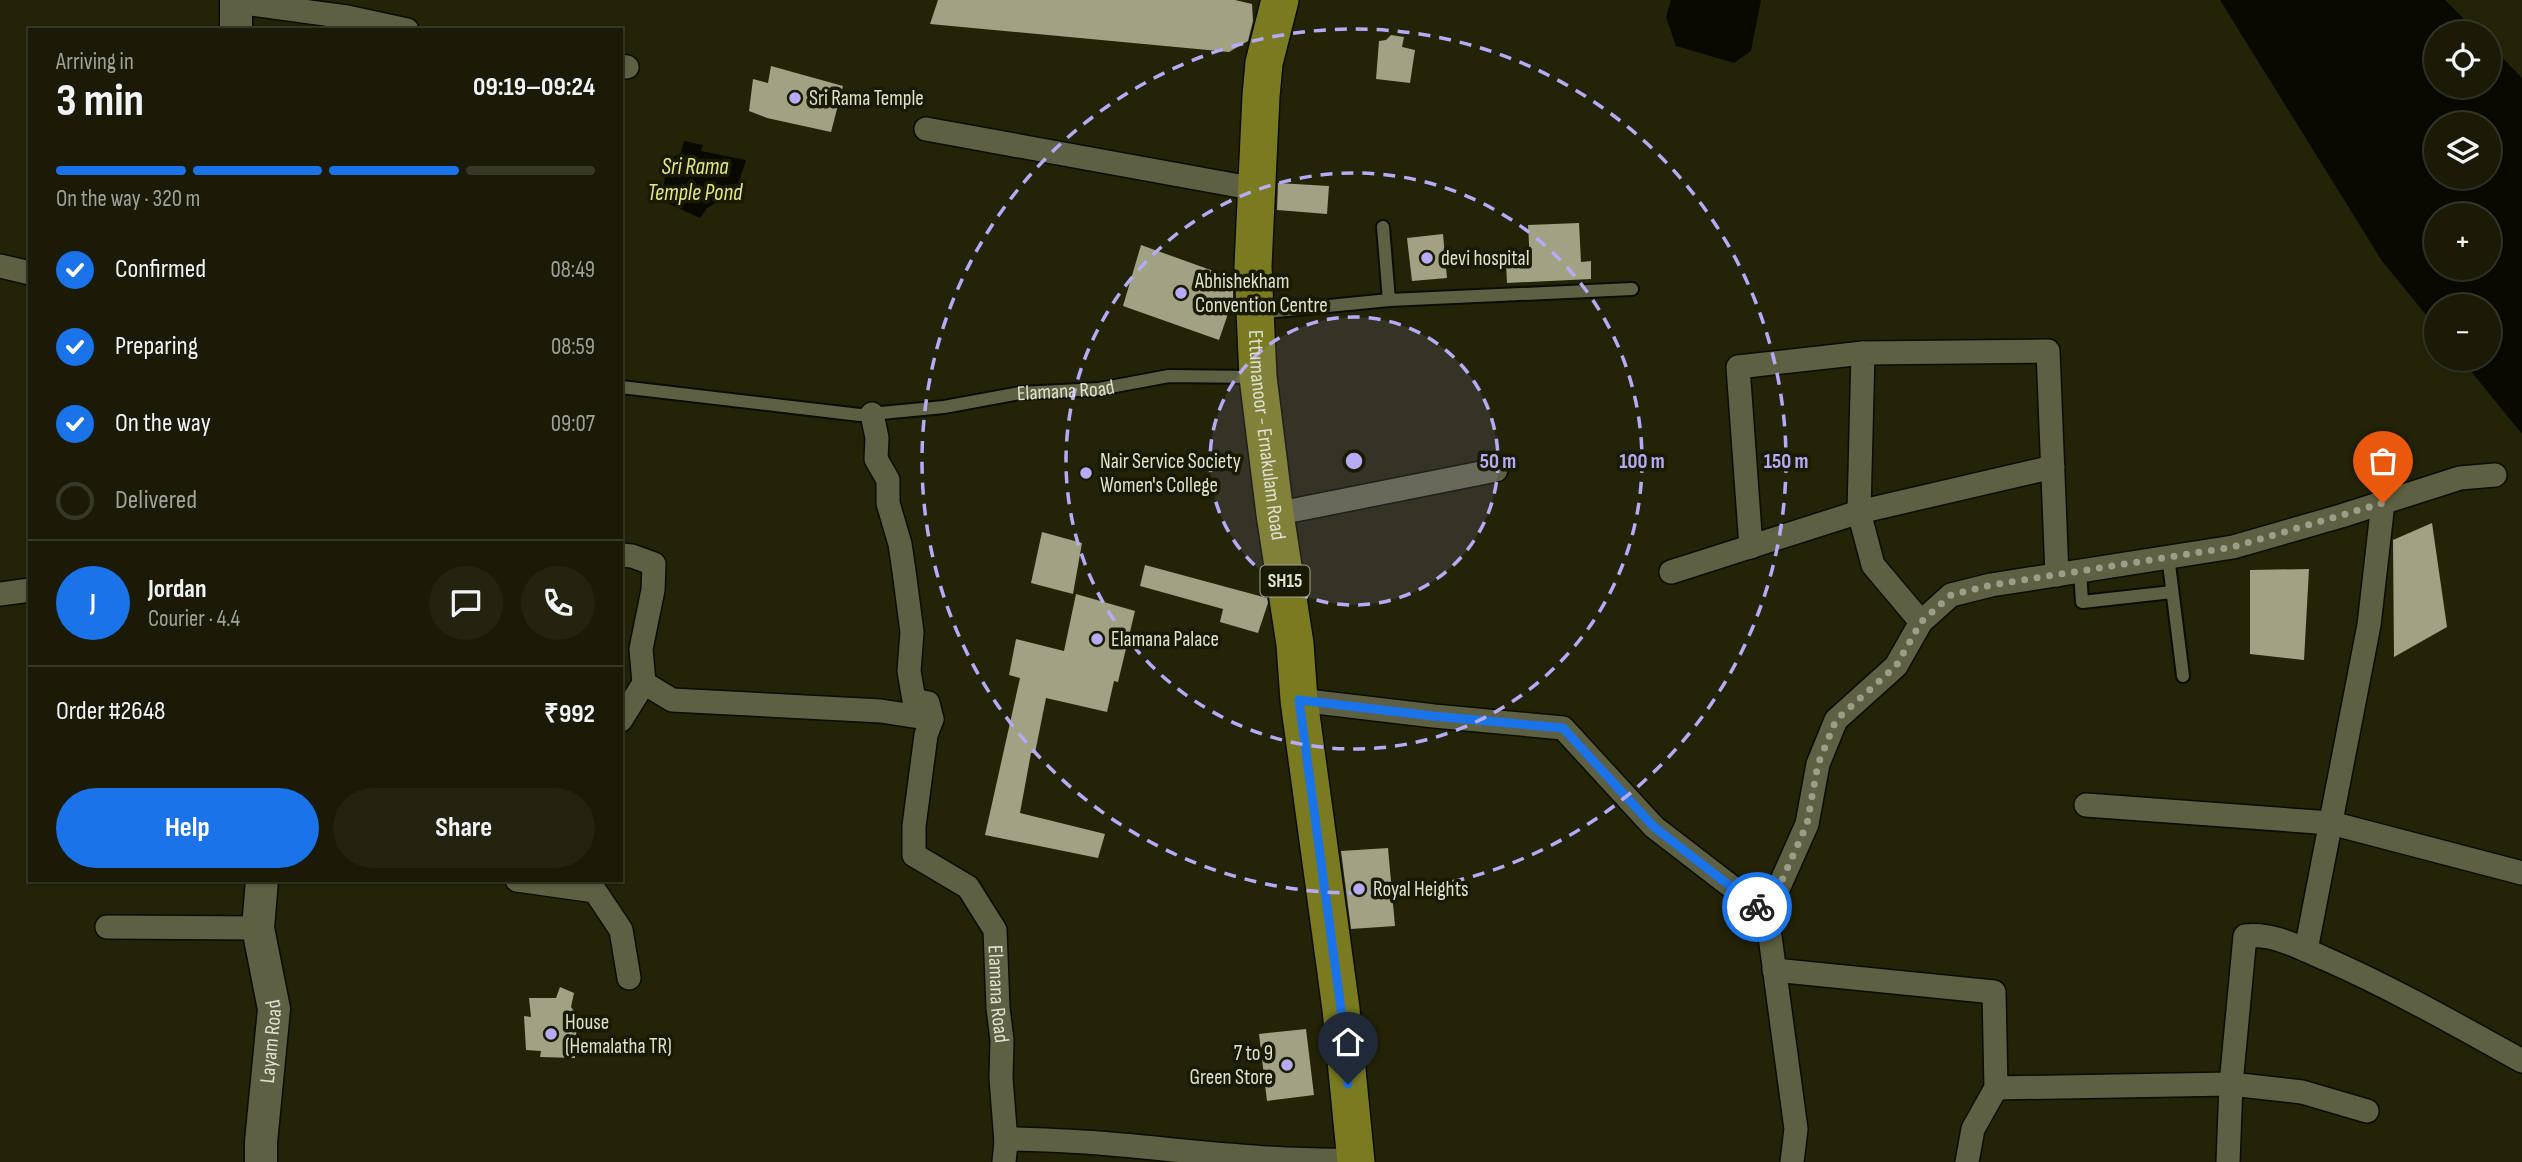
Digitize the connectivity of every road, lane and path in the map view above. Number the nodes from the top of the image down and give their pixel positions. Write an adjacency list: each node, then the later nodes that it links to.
1 (1280, 0): 5 (main road, Ettumanoor - Ernakulam Road / SH15)
2 (236, 10): 3 (street)
3 (398, 28)
4 (926, 129): 5 (street)
5 (1256, 189): 11 (main road, Ettumanoor - Ernakulam Road / SH15)
6 (1383, 227): 10 (lane)
7 (0, 266): 8 (street)
8 (28, 273)
9 (1632, 289): 10 (lane)
10 (1389, 300): 11 (lane)
11 (1256, 313): 13 (main road, Ettumanoor - Ernakulam Road / SH15)
12 (1863, 353): 16 (street); 20 (street); 22 (street)
13 (1258, 377): 15 (lane, Elamana Road); 21 (main road, Ettumanoor - Ernakulam Road / SH15)
14 (623, 387): 15 (lane, Elamana Road)
15 (872, 414): 36 (street)
16 (2053, 467): 20 (street); 27 (street)
17 (1496, 470): 21 (street)
18 (2495, 475): 19 (street)
19 (2383, 503): 24 (street); 38 (street)
20 (1859, 512): 22 (street); 31 (street)
21 (1275, 514): 34 (main road, Ettumanoor - Ernakulam Road / SH15)
22 (1751, 547): 26 (street)
23 (623, 555): 33 (street)
24 (2168, 556): 25 (street); 29 (lane)
25 (2080, 571): 27 (street); 29 (lane)
26 (1671, 572)
27 (2057, 575): 31 (street)
28 (28, 590): 30 (street)
29 (2172, 593): 32 (lane)
30 (0, 594)
31 (1921, 622): 42 (street)
32 (2183, 676)
33 (645, 683): 35 (street); 36 (street)
34 (1299, 700): 42 (street); 53 (main road, Ettumanoor - Ernakulam Road / SH15)
35 (623, 717)
36 (932, 719): 52 (street, Elamana Road)
37 (2086, 805): 38 (street)
38 (2331, 823): 39 (street); 45 (street)
39 (2522, 873)
40 (262, 882): 44 (street, Layam Road)
41 (531, 882): 47 (street)
42 (1767, 914): 46 (street)
43 (107, 927): 44 (street)
44 (258, 928): 54 (street, Layam Road)
45 (2306, 950): 48 (street); 49 (street)
46 (1774, 970): 50 (street); 55 (street)
47 (629, 978)
48 (2522, 1061)
49 (2231, 1084): 50 (street); 51 (street); 57 (street)
50 (1996, 1088): 56 (street)
51 (2367, 1111)
52 (1005, 1152): 53 (street)
53 (1356, 1161)
54 (261, 1162)
55 (1792, 1162)
56 (1967, 1162)
57 (2228, 1162)

